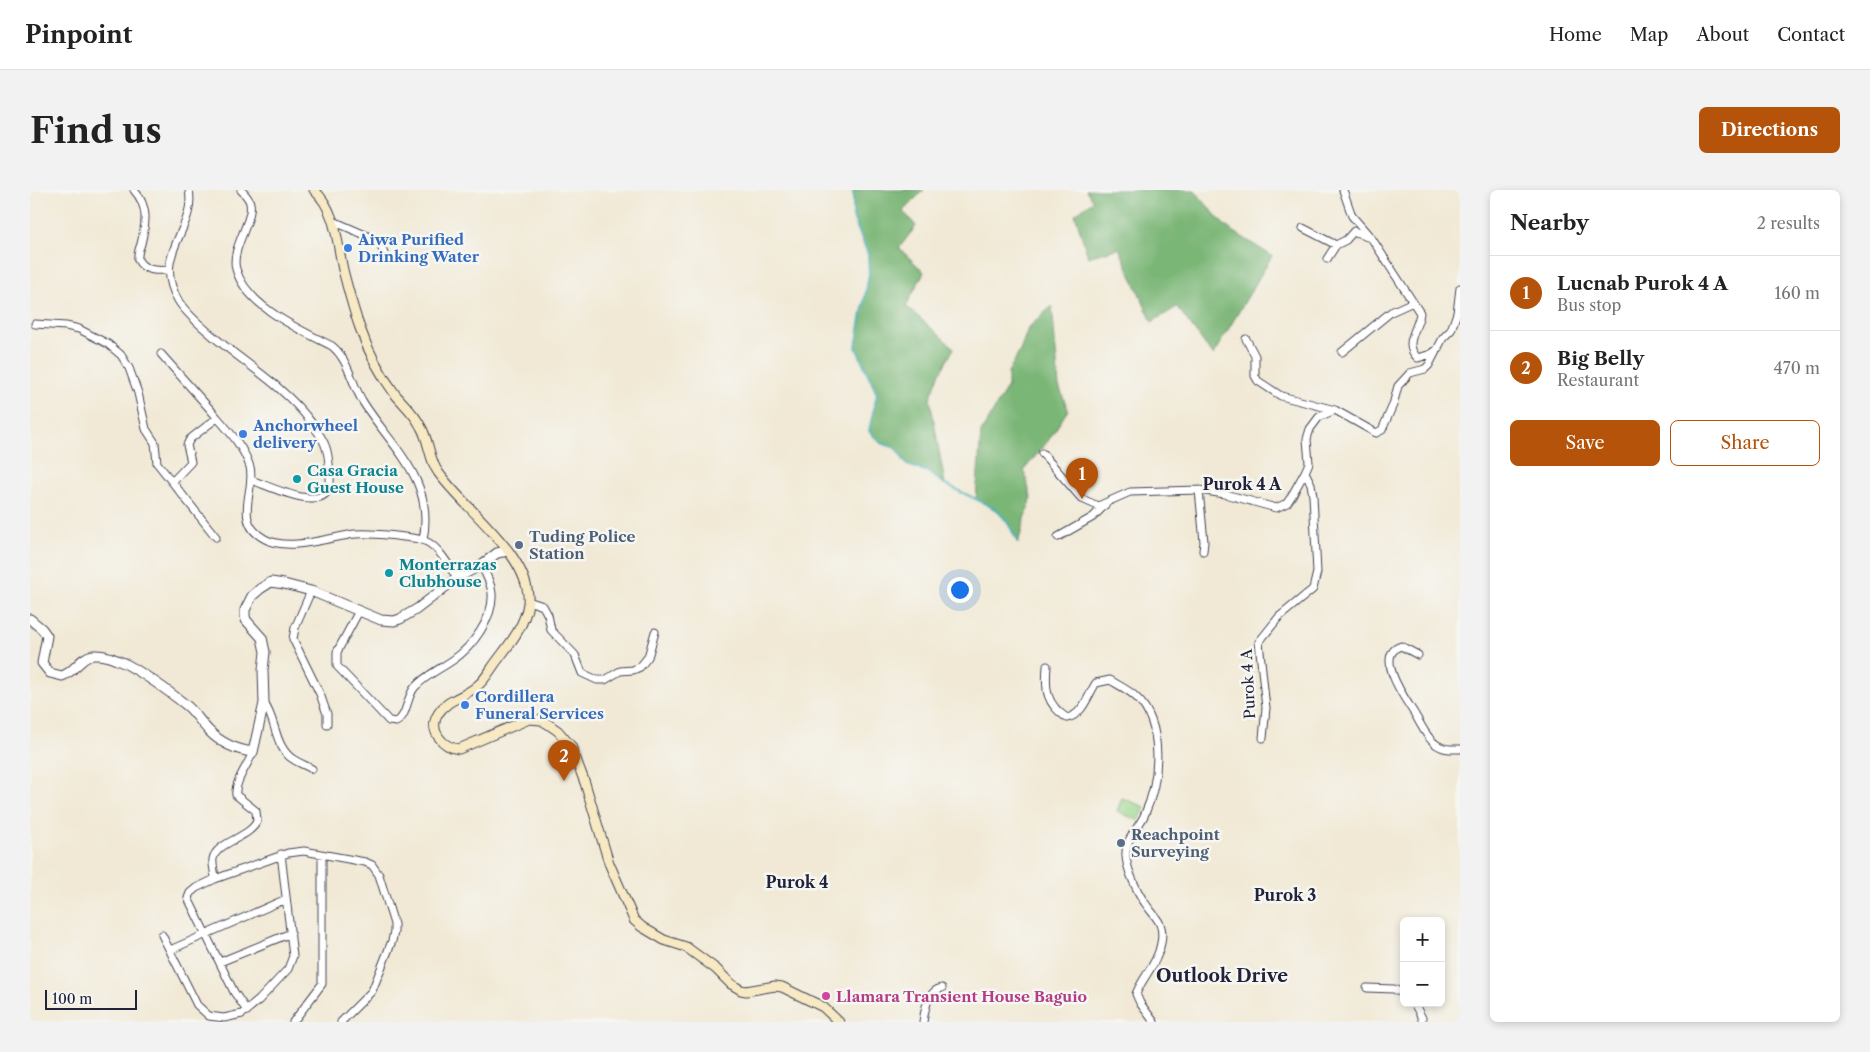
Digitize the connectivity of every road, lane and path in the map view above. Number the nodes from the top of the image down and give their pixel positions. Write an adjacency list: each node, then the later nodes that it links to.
1 (134, 190): 12 (street)
2 (189, 190): 12 (street)
3 (242, 190): 30 (street)
4 (314, 190): 6 (main road)
5 (1345, 191): 8 (street)
6 (333, 222): 10 (street); 31 (main road)
7 (1303, 228): 9 (street)
8 (1372, 239): 9 (street); 14 (street)
9 (1336, 245): 11 (street)
10 (385, 256)
11 (1327, 260)
12 (169, 270): 24 (street)
13 (1460, 288): 17 (street)
14 (1413, 302): 17 (street); 18 (street)
15 (35, 324): 25 (street)
16 (1246, 339): 20 (street)
17 (1438, 348): 20 (street)
18 (1342, 352)
19 (161, 354): 21 (street)
20 (1335, 410): 23 (street)
21 (216, 418): 24 (street); 25 (street)
22 (1042, 454): 27 (street)
23 (1305, 472): 26 (street); 46 (street, Purok 4 A)
24 (251, 480): 30 (street)
25 (172, 482): 28 (street)
26 (1199, 490): 27 (street); 33 (street)
27 (1107, 503): 29 (street)
28 (216, 536)
29 (1058, 536)
30 (423, 540): 36 (street)
31 (501, 543): 32 (main road); 34 (street)
32 (508, 551): 34 (street); 38 (main road)
33 (1203, 551)
34 (497, 553): 35 (street)
35 (481, 565): 36 (street); 39 (street)
36 (458, 578): 39 (street)
37 (311, 591): 39 (street); 44 (street); 45 (street)
38 (528, 601): 41 (street); 66 (main road)
39 (359, 612)
40 (30, 619): 48 (street)
41 (655, 632)
42 (1418, 655): 47 (street)
43 (1047, 666): 68 (street)
44 (264, 703): 48 (street); 49 (street)
45 (328, 724)
46 (1262, 738)
47 (1460, 749)
48 (254, 752): 52 (street)
49 (312, 769)
50 (281, 854): 51 (street); 52 (street); 53 (street)
51 (322, 856): 64 (street); 65 (street)
52 (215, 879): 54 (street)
53 (286, 899): 54 (street); 55 (street)
54 (205, 933): 57 (street); 58 (street)
55 (291, 933): 58 (street); 63 (street)
56 (162, 935): 57 (street)
57 (170, 950): 63 (street)
58 (220, 962): 63 (street)
59 (942, 988): 67 (street)
60 (1367, 988): 61 (street)
61 (1400, 992)
62 (1416, 1007): 69 (street)
63 (247, 1011)
64 (293, 1022)
65 (341, 1022)
66 (839, 1022)
67 (923, 1022)
68 (1154, 1022)
69 (1422, 1022)

